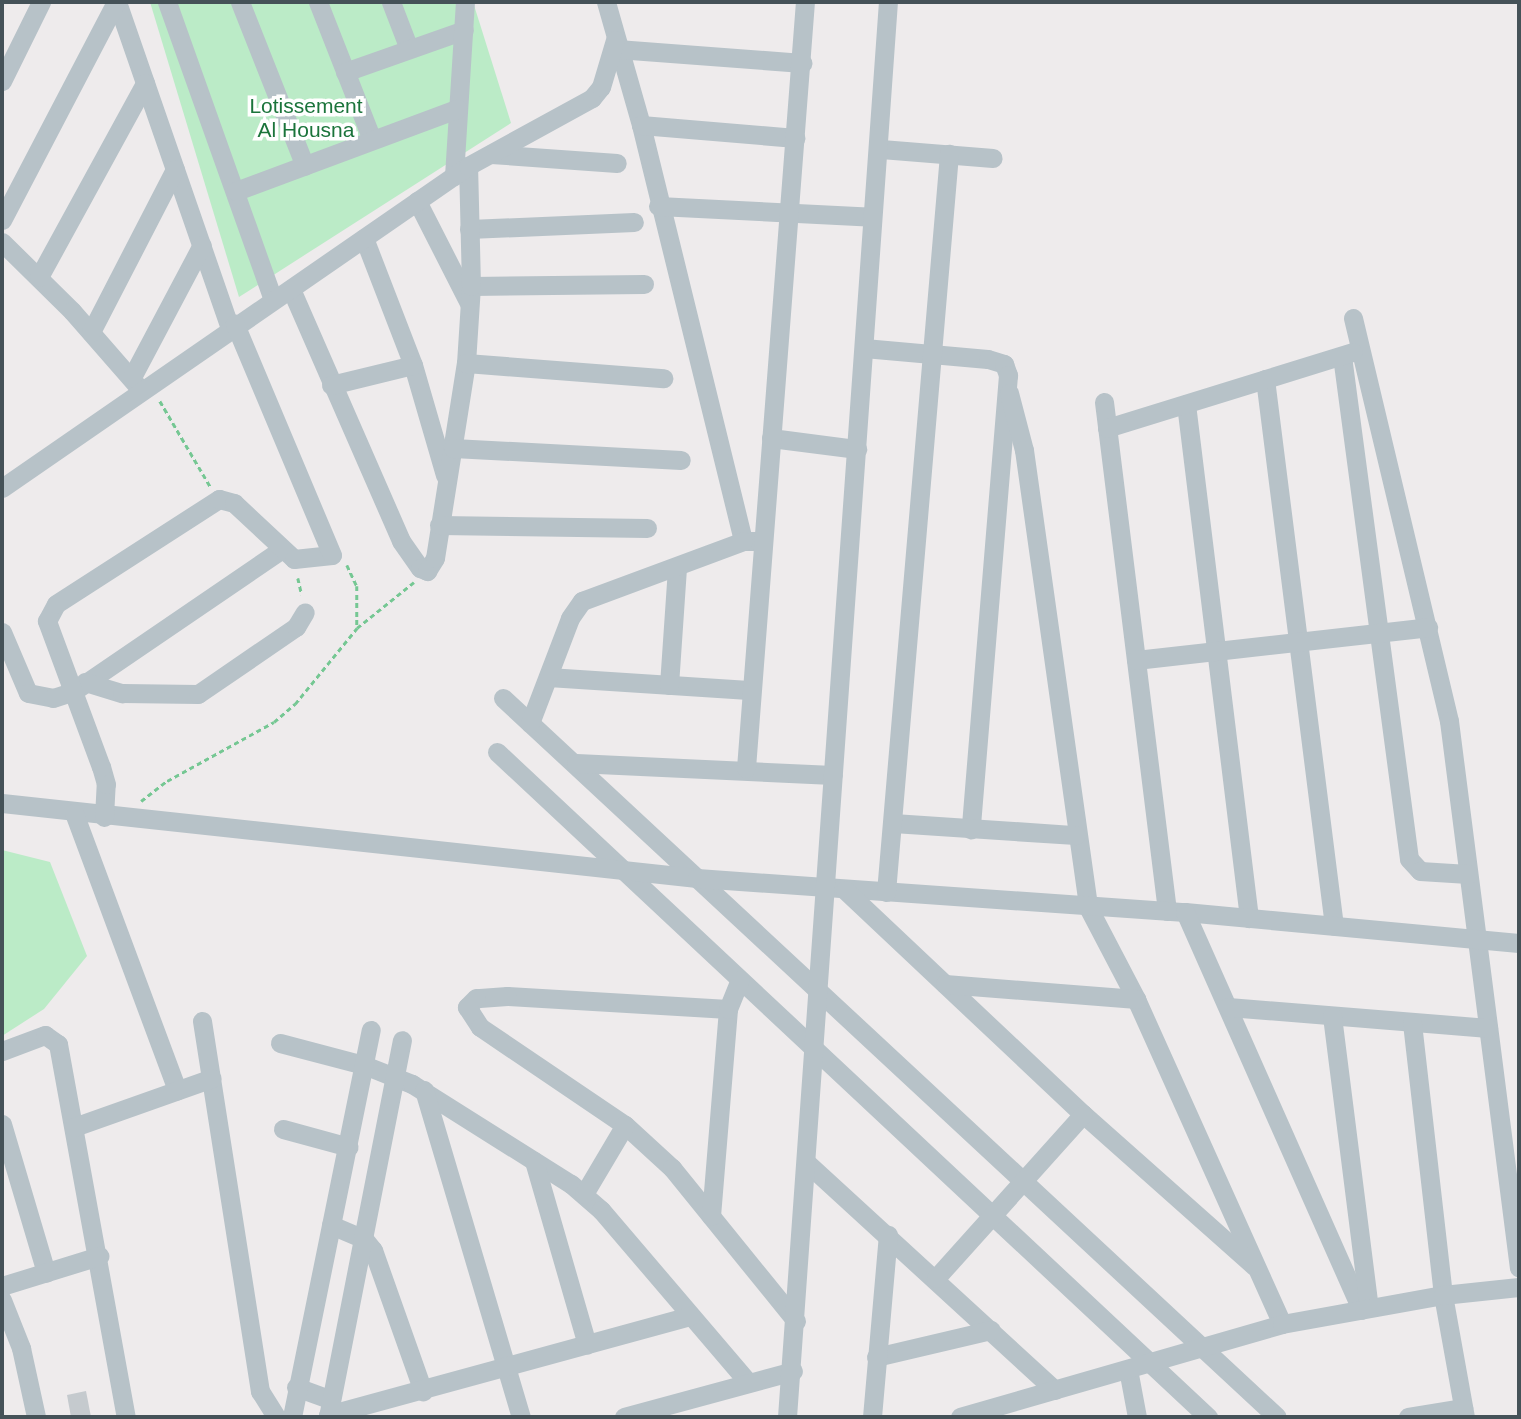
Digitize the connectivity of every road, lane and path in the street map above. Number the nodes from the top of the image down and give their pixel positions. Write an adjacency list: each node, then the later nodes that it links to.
1 (41, 2): 16 (street)
2 (116, 2): 17 (street); 35 (street)
3 (167, 2): 30 (street)
4 (240, 2): 27 (street)
5 (318, 2): 15 (street)
6 (391, 2): 13 (street)
7 (464, 2): 11 (street)
8 (606, 2): 12 (street)
9 (806, 2): 14 (street)
10 (888, 2): 22 (street)
11 (464, 30): 13 (street); 18 (street)
12 (616, 44): 14 (street); 19 (street); 23 (street)
13 (410, 49): 15 (street)
14 (802, 63): 20 (street)
15 (345, 72): 21 (street)
16 (2, 81)
17 (145, 83): 28 (street); 41 (street)
18 (457, 109): 21 (street); 29 (street)
19 (641, 125): 20 (street); 32 (street)
20 (795, 138): 33 (street)
21 (372, 140): 27 (street)
22 (881, 149): 24 (street); 34 (street)
23 (489, 154): 26 (street); 29 (street)
24 (949, 154): 25 (street); 51 (street)
25 (993, 158)
26 (617, 163)
27 (305, 166): 30 (street)
28 (175, 169): 40 (street); 48 (street)
29 (461, 171): 31 (street); 37 (street)
30 (236, 191): 45 (street)
31 (417, 201): 38 (street); 44 (street)
32 (658, 206): 33 (street); 73 (street)
33 (792, 211): 34 (street); 64 (street)
34 (872, 217): 49 (street)
35 (2, 220)
36 (634, 222): 37 (street)
37 (469, 229): 44 (street)
38 (364, 237): 43 (street); 53 (street)
39 (2, 242): 41 (street)
40 (202, 245): 47 (street); 56 (street)
41 (38, 277): 48 (street)
42 (644, 284): 44 (street)
43 (290, 289): 45 (street); 57 (street)
44 (470, 295): 52 (street)
45 (273, 300): 47 (street)
46 (1353, 318): 50 (street)
47 (233, 326): 56 (street); 75 (street)
48 (91, 332): 56 (street)
49 (864, 348): 51 (street); 66 (street)
50 (1352, 353): 55 (street); 62 (street); 63 (street)
51 (929, 355): 58 (street); 100 (street)
52 (466, 363): 54 (street); 65 (street)
53 (413, 365): 57 (street); 68 (street)
54 (663, 378)
55 (1265, 379): 60 (street); 83 (street)
56 (141, 383): 69 (street); 70 (path)
57 (331, 385): 77 (street)
58 (1009, 393): 101 (street); 102 (street)
59 (1104, 402): 61 (street)
60 (1186, 404): 61 (street); 84 (street)
61 (1107, 428): 85 (street)
62 (1380, 430): 63 (street); 79 (street)
63 (1353, 437): 82 (street)
64 (771, 438): 66 (street); 73 (street)
65 (453, 448): 67 (street); 68 (street)
66 (857, 449): 95 (street)
67 (681, 460)
68 (446, 478): 71 (street)
69 (2, 488)
70 (218, 499): 74 (street); 88 (street)
71 (439, 525): 72 (street); 77 (street)
72 (647, 528)
73 (752, 541): 76 (street); 89 (street)
74 (287, 554): 75 (street); 78 (path); 88 (street)
75 (332, 555): 80 (path)
76 (677, 567): 86 (street); 87 (street)
77 (428, 571): 80 (path)
78 (306, 612): 88 (street)
79 (1428, 627): 82 (street); 104 (street)
80 (358, 628): 99 (path)
81 (2, 632): 88 (street)
82 (1381, 632): 83 (street); 104 (street)
83 (1298, 642): 84 (street); 111 (street)
84 (1216, 651): 85 (street); 110 (street)
85 (1136, 660): 109 (street)
86 (548, 677): 87 (street); 91 (street)
87 (669, 685): 89 (street)
88 (79, 687): 98 (street)
89 (749, 690): 94 (street)
90 (503, 698): 91 (street)
91 (530, 723): 93 (street)
92 (498, 752): 103 (street)
93 (576, 763): 94 (street); 105 (street)
94 (746, 768): 95 (street)
95 (833, 775): 106 (street)
96 (2, 803): 97 (street)
97 (74, 813): 98 (street); 132 (street)
98 (104, 817): 99 (street)
99 (129, 818): 103 (street)
100 (893, 823): 101 (street); 107 (street)
101 (971, 829): 102 (street)
102 (1076, 835): 108 (street)
103 (627, 872): 105 (street); 114 (street)
104 (1468, 874): 112 (street)
105 (697, 878): 106 (street); 116 (street)
106 (836, 888): 107 (street); 115 (street); 116 (street)
107 (886, 892): 108 (street)
108 (1088, 907): 109 (street); 117 (street)
109 (1176, 911): 110 (street); 118 (street)
110 (1249, 918): 111 (street)
111 (1334, 926): 112 (street)
112 (1476, 939): 113 (street); 123 (street)
113 (1519, 943)
114 (740, 980): 119 (street); 127 (street)
115 (945, 984): 117 (street); 134 (street)
116 (817, 986): 127 (street); 142 (street)
117 (1136, 999): 151 (street)
118 (1228, 1007): 120 (street); 158 (street)
119 (729, 1009): 136 (street); 145 (street)
120 (1332, 1016): 122 (street); 158 (street)
121 (202, 1021): 131 (street)
122 (1412, 1023): 123 (street); 156 (street)
123 (1488, 1028): 150 (street)
124 (371, 1030): 129 (street)
125 (402, 1040): 130 (street)
126 (280, 1043): 129 (street)
127 (813, 1046): 141 (street); 144 (street)
128 (2, 1051): 137 (street)
129 (364, 1065): 130 (street); 139 (street)
130 (395, 1077): 133 (street); 148 (street)
131 (212, 1078): 132 (street); 178 (street)
132 (177, 1090): 137 (street)
133 (424, 1090): 140 (street); 167 (street)
134 (1083, 1114): 142 (street); 151 (street)
135 (2, 1124): 152 (street)
136 (625, 1125): 143 (street); 145 (street)
137 (74, 1127): 149 (street)
138 (283, 1129): 139 (street)
139 (349, 1147): 146 (street)
140 (534, 1161): 143 (street); 163 (street)
141 (807, 1163): 147 (street); 160 (street)
142 (1023, 1181): 144 (street); 164 (street)
143 (584, 1194): 159 (street)
144 (992, 1213): 153 (street); 166 (street)
145 (711, 1216): 160 (street)
146 (331, 1225): 148 (street); 171 (street)
147 (888, 1235): 153 (street); 165 (street)
148 (364, 1239): 173 (street); 174 (street)
149 (99, 1256): 152 (street); 177 (street)
150 (1519, 1268)
151 (1260, 1272): 161 (street)
152 (46, 1273): 154 (street)
153 (936, 1278): 162 (street)
154 (2, 1286)
155 (1519, 1287): 156 (street)
156 (1443, 1295): 158 (street); 175 (street)
157 (2, 1300): 176 (street)
158 (1365, 1309): 161 (street)
159 (691, 1316): 163 (street); 170 (street)
160 (796, 1321): 169 (street)
161 (1282, 1324): 164 (street)
162 (991, 1330): 165 (street); 172 (street)
163 (587, 1345): 167 (street)
164 (1200, 1346): 166 (street); 187 (street)
165 (876, 1357): 183 (street)
166 (1152, 1362): 168 (street); 186 (street)
167 (506, 1367): 173 (street); 180 (street)
168 (1128, 1369): 172 (street); 185 (street)
169 (793, 1370): 170 (street); 182 (street)
170 (746, 1380): 181 (street)
171 (296, 1387): 174 (street); 179 (street)
172 (1055, 1390): 184 (street)
173 (423, 1391): 174 (street)
174 (329, 1411)
175 (1464, 1413): 188 (street)
176 (36, 1417)
177 (126, 1417)
178 (276, 1417)
179 (292, 1417)
180 (521, 1417)
181 (624, 1417)
182 (788, 1417)
183 (872, 1417)
184 (960, 1417)
185 (1137, 1417)
186 (1208, 1417)
187 (1277, 1417)
188 (1408, 1417)

